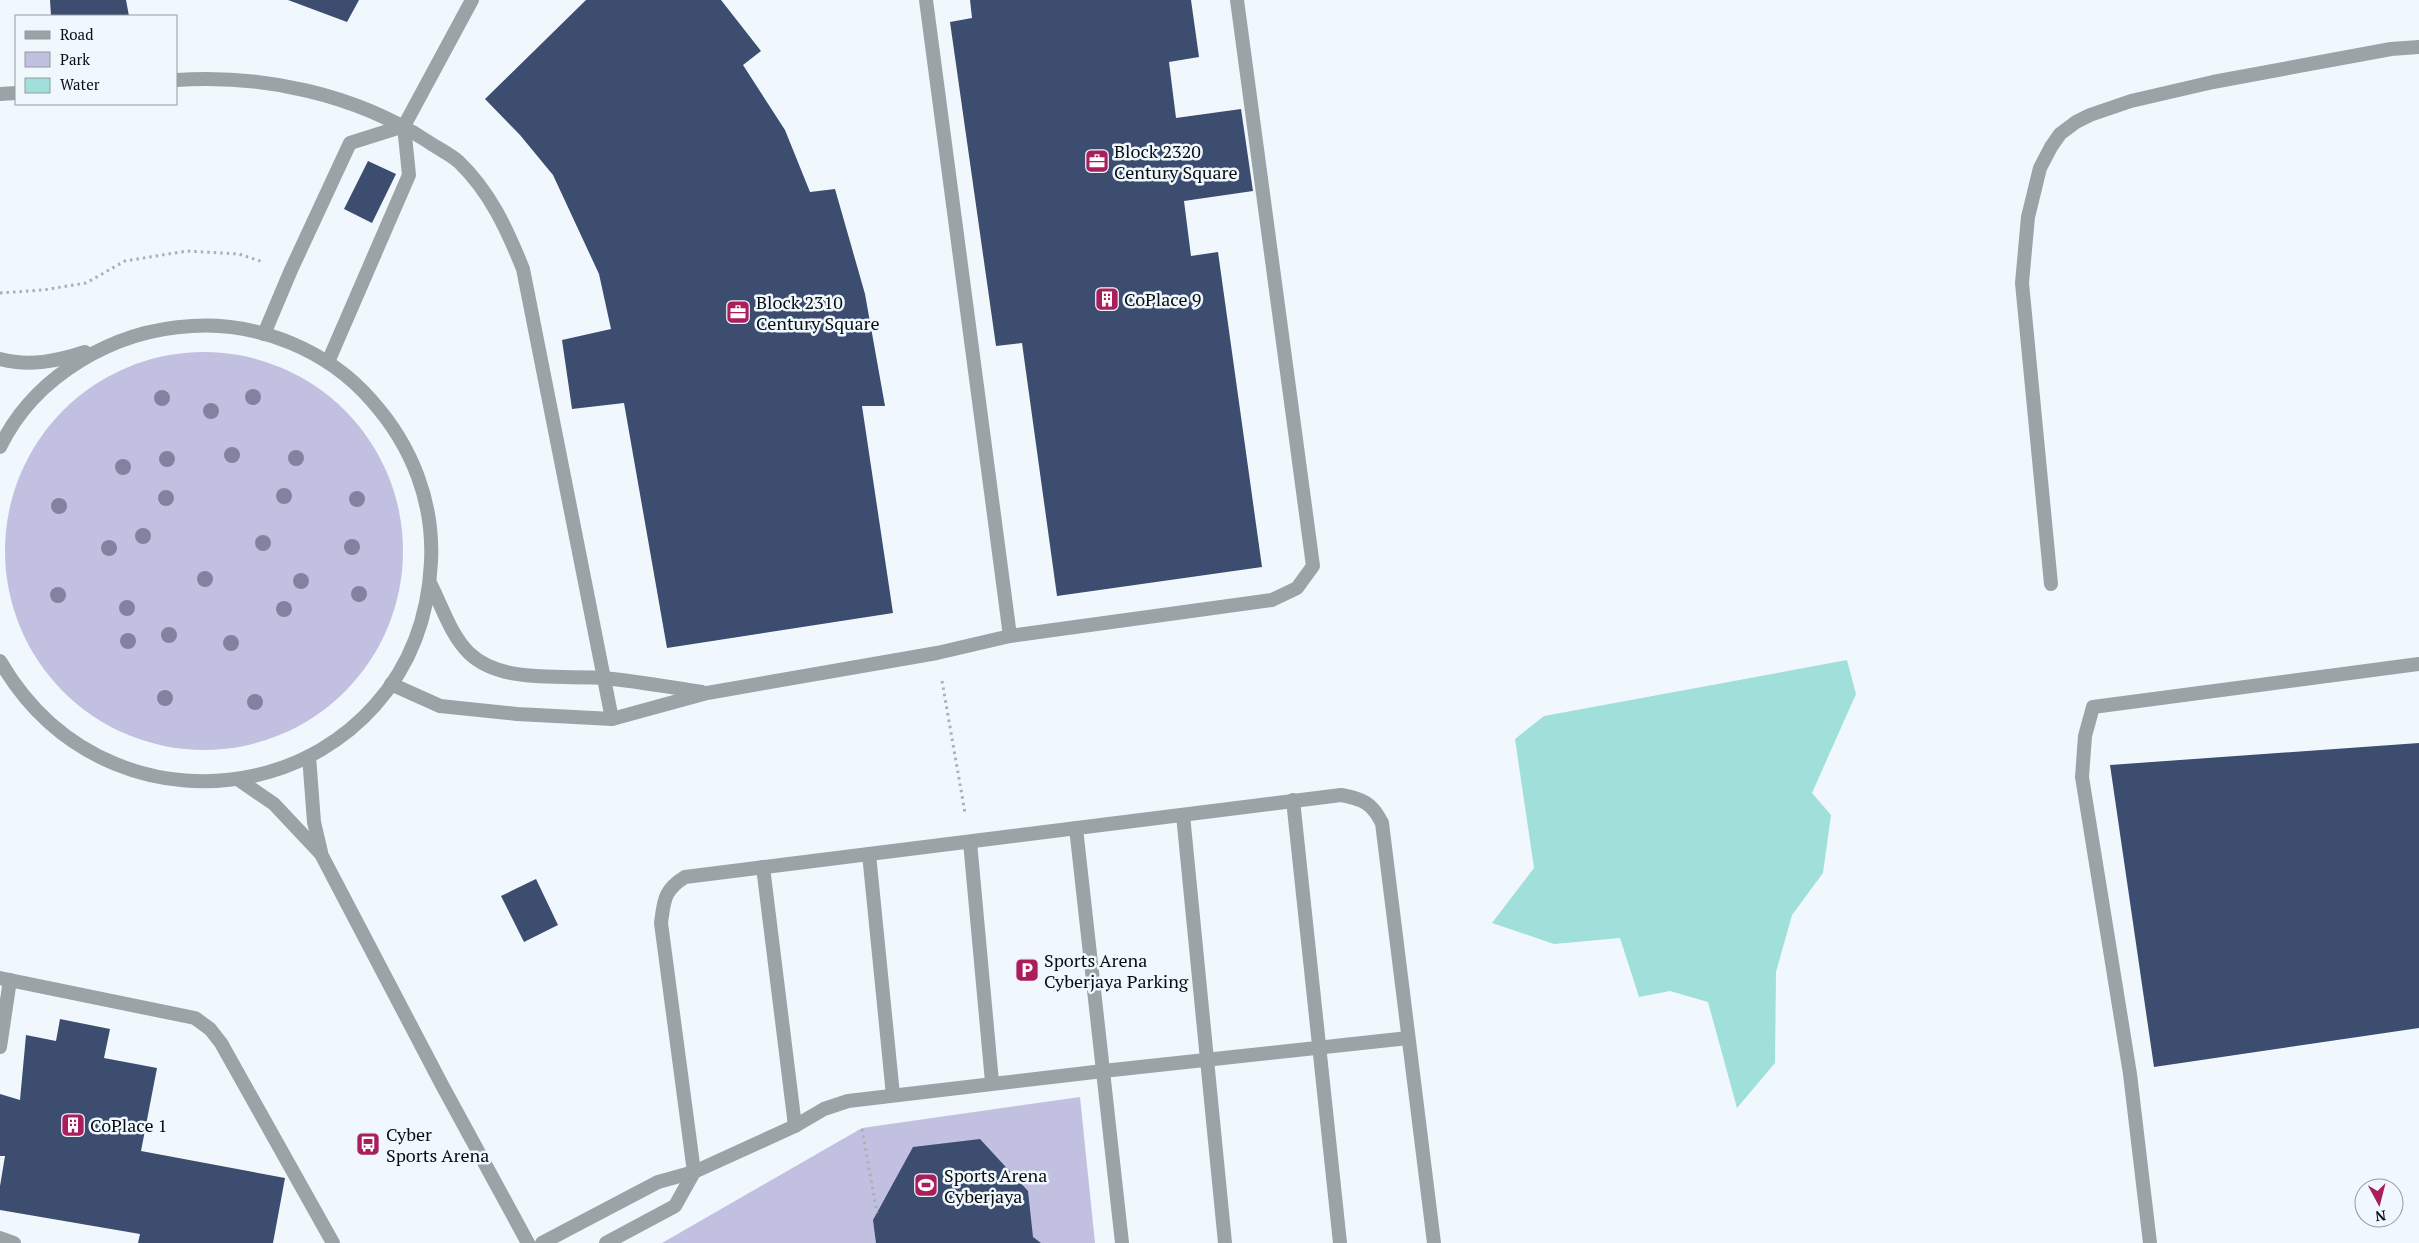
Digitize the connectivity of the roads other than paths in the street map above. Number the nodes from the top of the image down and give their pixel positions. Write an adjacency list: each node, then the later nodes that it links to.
1 (472, 0): 8 (street)
2 (926, 0): 16 (street)
3 (1237, 0): 16 (street)
4 (2419, 47): 15 (street)
5 (178, 80): 8 (street)
6 (15, 92): 7 (street)
7 (0, 94)
8 (404, 126): 9 (street); 12 (street); 19 (street)
9 (264, 334): 10 (street); 12 (street)
10 (114, 343): 11 (street); 13 (street)
11 (0, 359)
12 (328, 362): 14 (street)
13 (0, 447)
14 (430, 584): 19 (street); 20 (street)
15 (2051, 584)
16 (1010, 636): 21 (street)
17 (0, 661): 24 (street)
18 (2419, 664): 52 (street)
19 (605, 678): 21 (street); 22 (street)
20 (391, 684): 22 (street); 23 (street)
21 (707, 692): 22 (street)
22 (612, 719)
23 (309, 756): 24 (street); 29 (street)
24 (239, 780): 29 (street)
25 (1293, 800): 26 (street); 33 (street); 35 (street)
26 (1184, 815): 27 (street); 36 (street)
27 (1076, 828): 28 (street); 37 (street)
28 (970, 842): 30 (street); 38 (street)
29 (321, 854): 45 (street)
30 (869, 854): 31 (street); 39 (street)
31 (763, 867): 40 (street); 41 (street)
32 (5, 979): 34 (street); 44 (street)
33 (1408, 1038): 35 (street); 51 (street)
34 (0, 1047)
35 (1320, 1047): 36 (street); 50 (street)
36 (1207, 1060): 37 (street); 49 (street)
37 (1103, 1071): 38 (street); 48 (street)
38 (992, 1082): 39 (street)
39 (892, 1095): 40 (street)
40 (795, 1126): 41 (street)
41 (694, 1172): 46 (street); 47 (street)
42 (0, 1238): 43 (street)
43 (14, 1243)
44 (333, 1243)
45 (528, 1243)
46 (542, 1243)
47 (606, 1243)
48 (1122, 1243)
49 (1225, 1243)
50 (1340, 1243)
51 (1434, 1243)
52 (2150, 1243)

